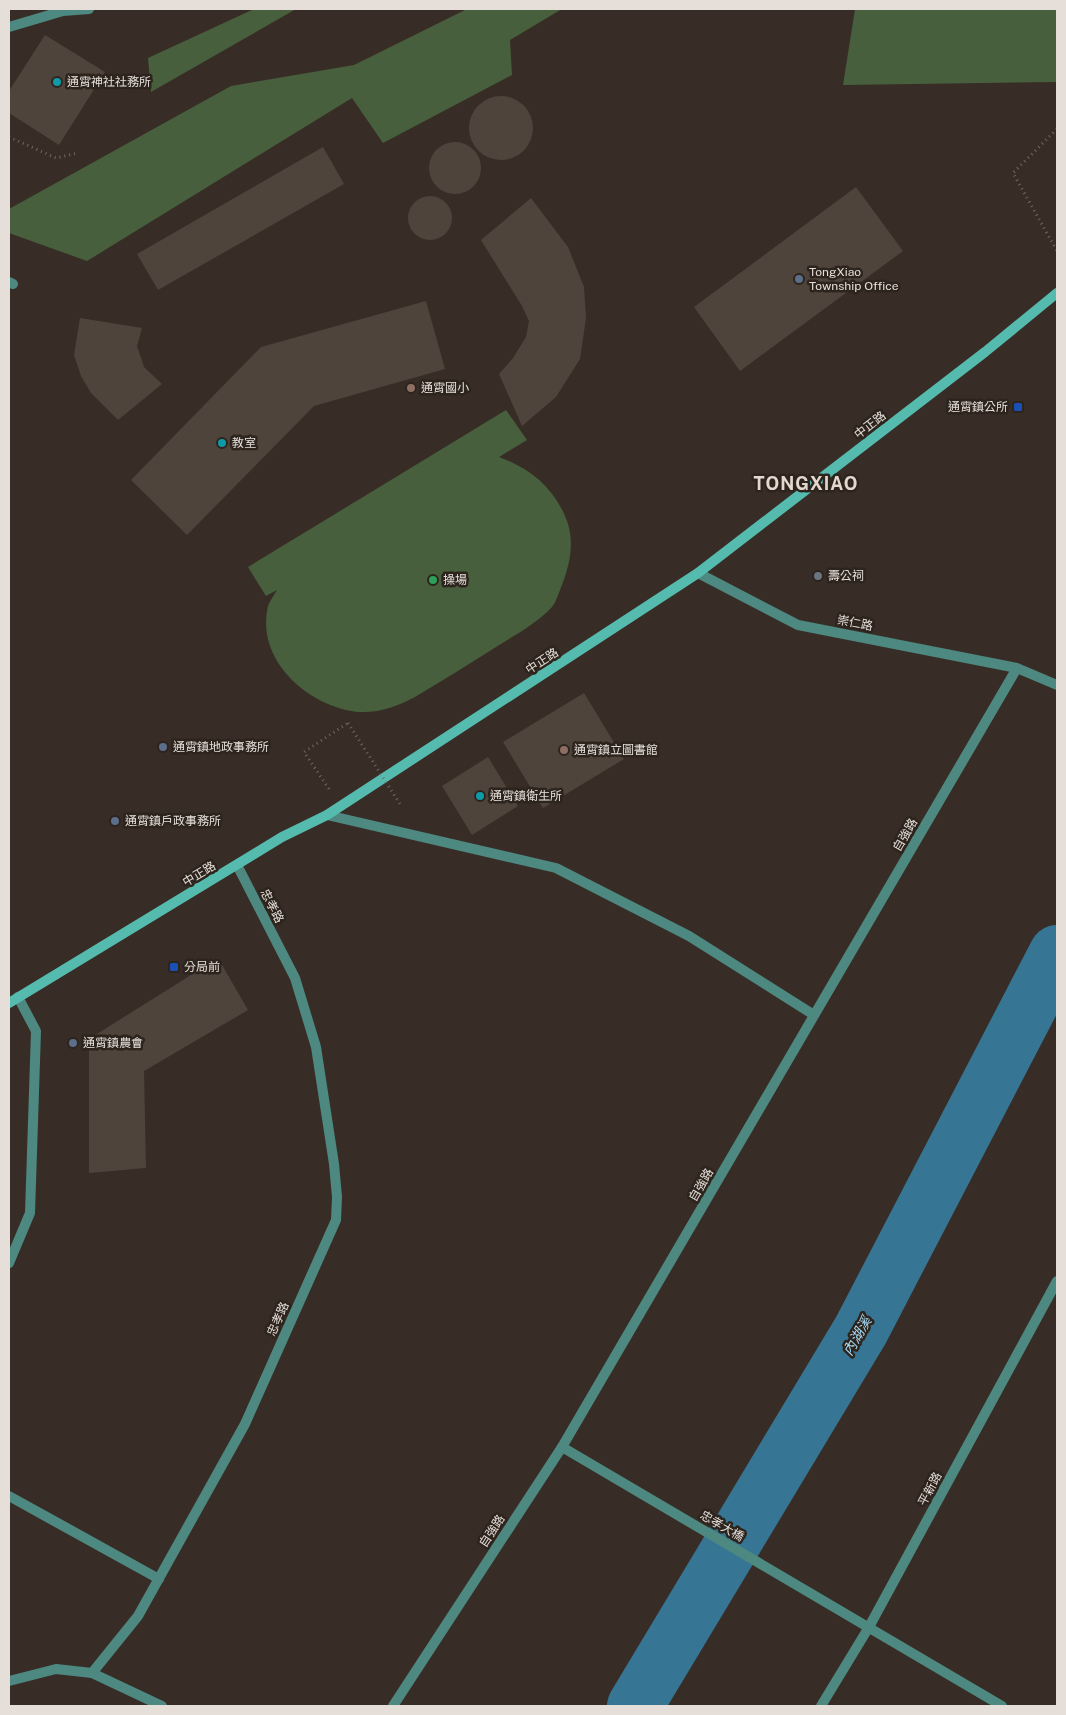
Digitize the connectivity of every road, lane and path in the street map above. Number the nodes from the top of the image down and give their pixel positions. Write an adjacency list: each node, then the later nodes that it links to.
1 (89, 9): 2 (street)
2 (9, 27)
3 (1057, 129): 6 (path)
4 (9, 137): 5 (path)
5 (78, 153)
6 (1057, 250)
7 (1057, 293): 8 (main road, 中正路)
8 (698, 573): 9 (street, 崇仁路); 12 (main road, 中正路)
9 (1017, 668): 10 (street, 崇仁路); 17 (street, 自強路)
10 (1057, 685)
11 (400, 804): 12 (path, bridge)
12 (340, 806): 13 (main road, 中正路)
13 (327, 815): 14 (main road, 中正路); 17 (street)
14 (237, 865): 15 (main road, 中正路); 22 (street, 忠孝路)
15 (18, 997): 16 (main road, 中正路); 18 (street)
16 (9, 1003)
17 (814, 1016): 20 (street, 自強路)
18 (9, 1264)
19 (1057, 1281): 23 (street, 平新路)
20 (562, 1447): 23 (street, 忠孝大橋); 27 (street, 自強路)
21 (9, 1496): 22 (street)
22 (159, 1580): 24 (street, 忠孝路)
23 (869, 1628): 28 (street, 平新路); 29 (street, 忠孝大橋)
24 (92, 1673): 25 (street); 26 (street)
25 (9, 1680)
26 (162, 1706)
27 (393, 1706)
28 (821, 1706)
29 (1002, 1706)

